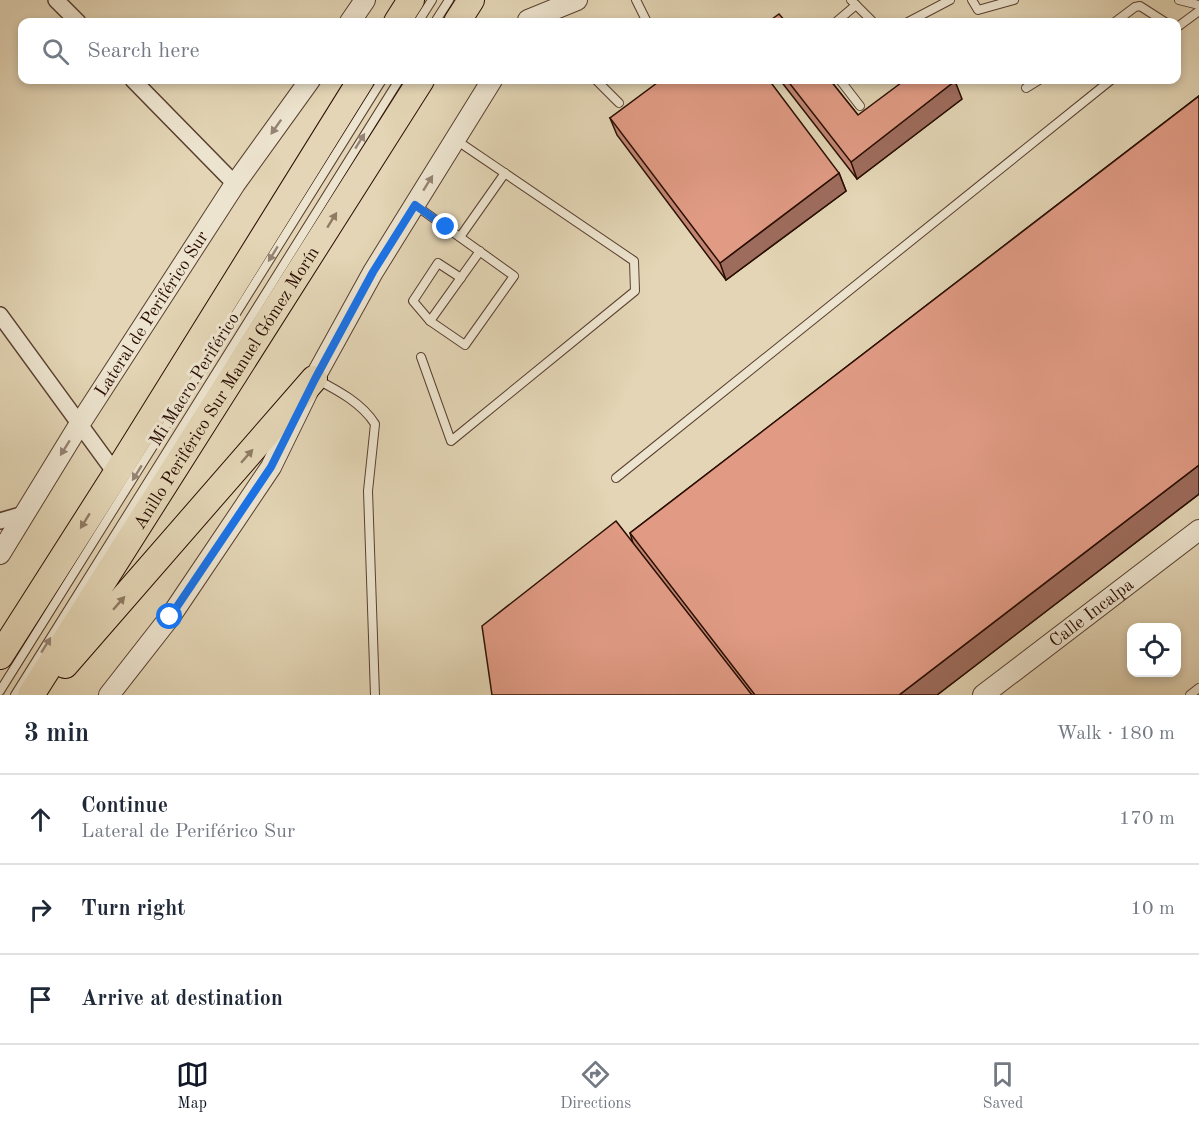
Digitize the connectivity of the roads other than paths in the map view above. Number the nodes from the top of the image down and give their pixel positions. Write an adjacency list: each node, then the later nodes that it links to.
1 (56, 0): 17 (street)
2 (411, 0): 19 (highway)
3 (432, 0): 20 (lane)
4 (448, 0): 21 (lane)
5 (471, 0): 22 (highway)
6 (541, 0): 23 (street)
7 (578, 0): 24 (street)
8 (636, 0): 25 (lane)
9 (950, 0): 28 (lane)
10 (972, 0): 11 (lane)
11 (1014, 0)
12 (1179, 0): 15 (lane)
13 (362, 2): 18 (street)
14 (853, 2): 26 (lane); 27 (lane)
15 (1199, 5)
16 (1199, 11): 31 (lane)
17 (74, 18)
18 (352, 18)
19 (400, 18)
20 (421, 18)
21 (437, 18)
22 (460, 18)
23 (530, 18)
24 (537, 18)
25 (645, 18)
26 (839, 18)
27 (869, 18)
28 (916, 18)
29 (1120, 18): 30 (lane)
30 (1159, 18)
31 (1181, 24)
32 (138, 84): 48 (street)
33 (307, 84): 48 (street, Lateral de Periférico Sur, one-way to 48)
34 (359, 84): 58 (highway)
35 (379, 84): 67 (lane, Mi Macro Periférico, one-way to 67)
36 (397, 84): 68 (lane, Mi Macro Periférico, one-way to 36)
37 (418, 84): 69 (highway, Anillo Periférico Sur Manuel Gómez Morín, one-way to 37)
38 (489, 84): 46 (street)
39 (600, 84): 44 (lane)
40 (843, 84): 45 (lane)
41 (1032, 84): 43 (lane)
42 (1103, 84): 59 (lane)
43 (1026, 88)
44 (619, 103)
45 (860, 106)
46 (455, 139): 47 (lane); 49 (street, one-way to 46)
47 (505, 172): 50 (lane); 55 (lane)
48 (236, 184): 57 (street, Lateral de Periférico Sur)
49 (415, 205): 50 (lane); 56 (street)
50 (460, 237): 51 (lane)
51 (480, 251): 52 (lane); 54 (lane)
52 (461, 278): 54 (lane); 54 (lane)
53 (0, 315): 57 (street)
54 (430, 321)
55 (421, 357)
56 (315, 379): 70 (highway, one-way to 56); 71 (street); 72 (lane)
57 (79, 425): 58 (street); 60 (street, Lateral de Periférico Sur, one-way to 60)
58 (116, 474): 64 (highway, one-way to 64)
59 (616, 478)
60 (24, 514): 61 (street); 63 (street, Lateral de Periférico Sur)
61 (0, 521)
62 (1197, 536): 73 (street, Calle Incalpa)
63 (0, 554)
64 (9, 634): 65 (highway)
65 (0, 656)
66 (1199, 688): 74 (lane)
67 (0, 691)
68 (15, 695)
69 (31, 695)
70 (40, 695)
71 (109, 695)
72 (375, 695)
73 (983, 695)
74 (1190, 695)

